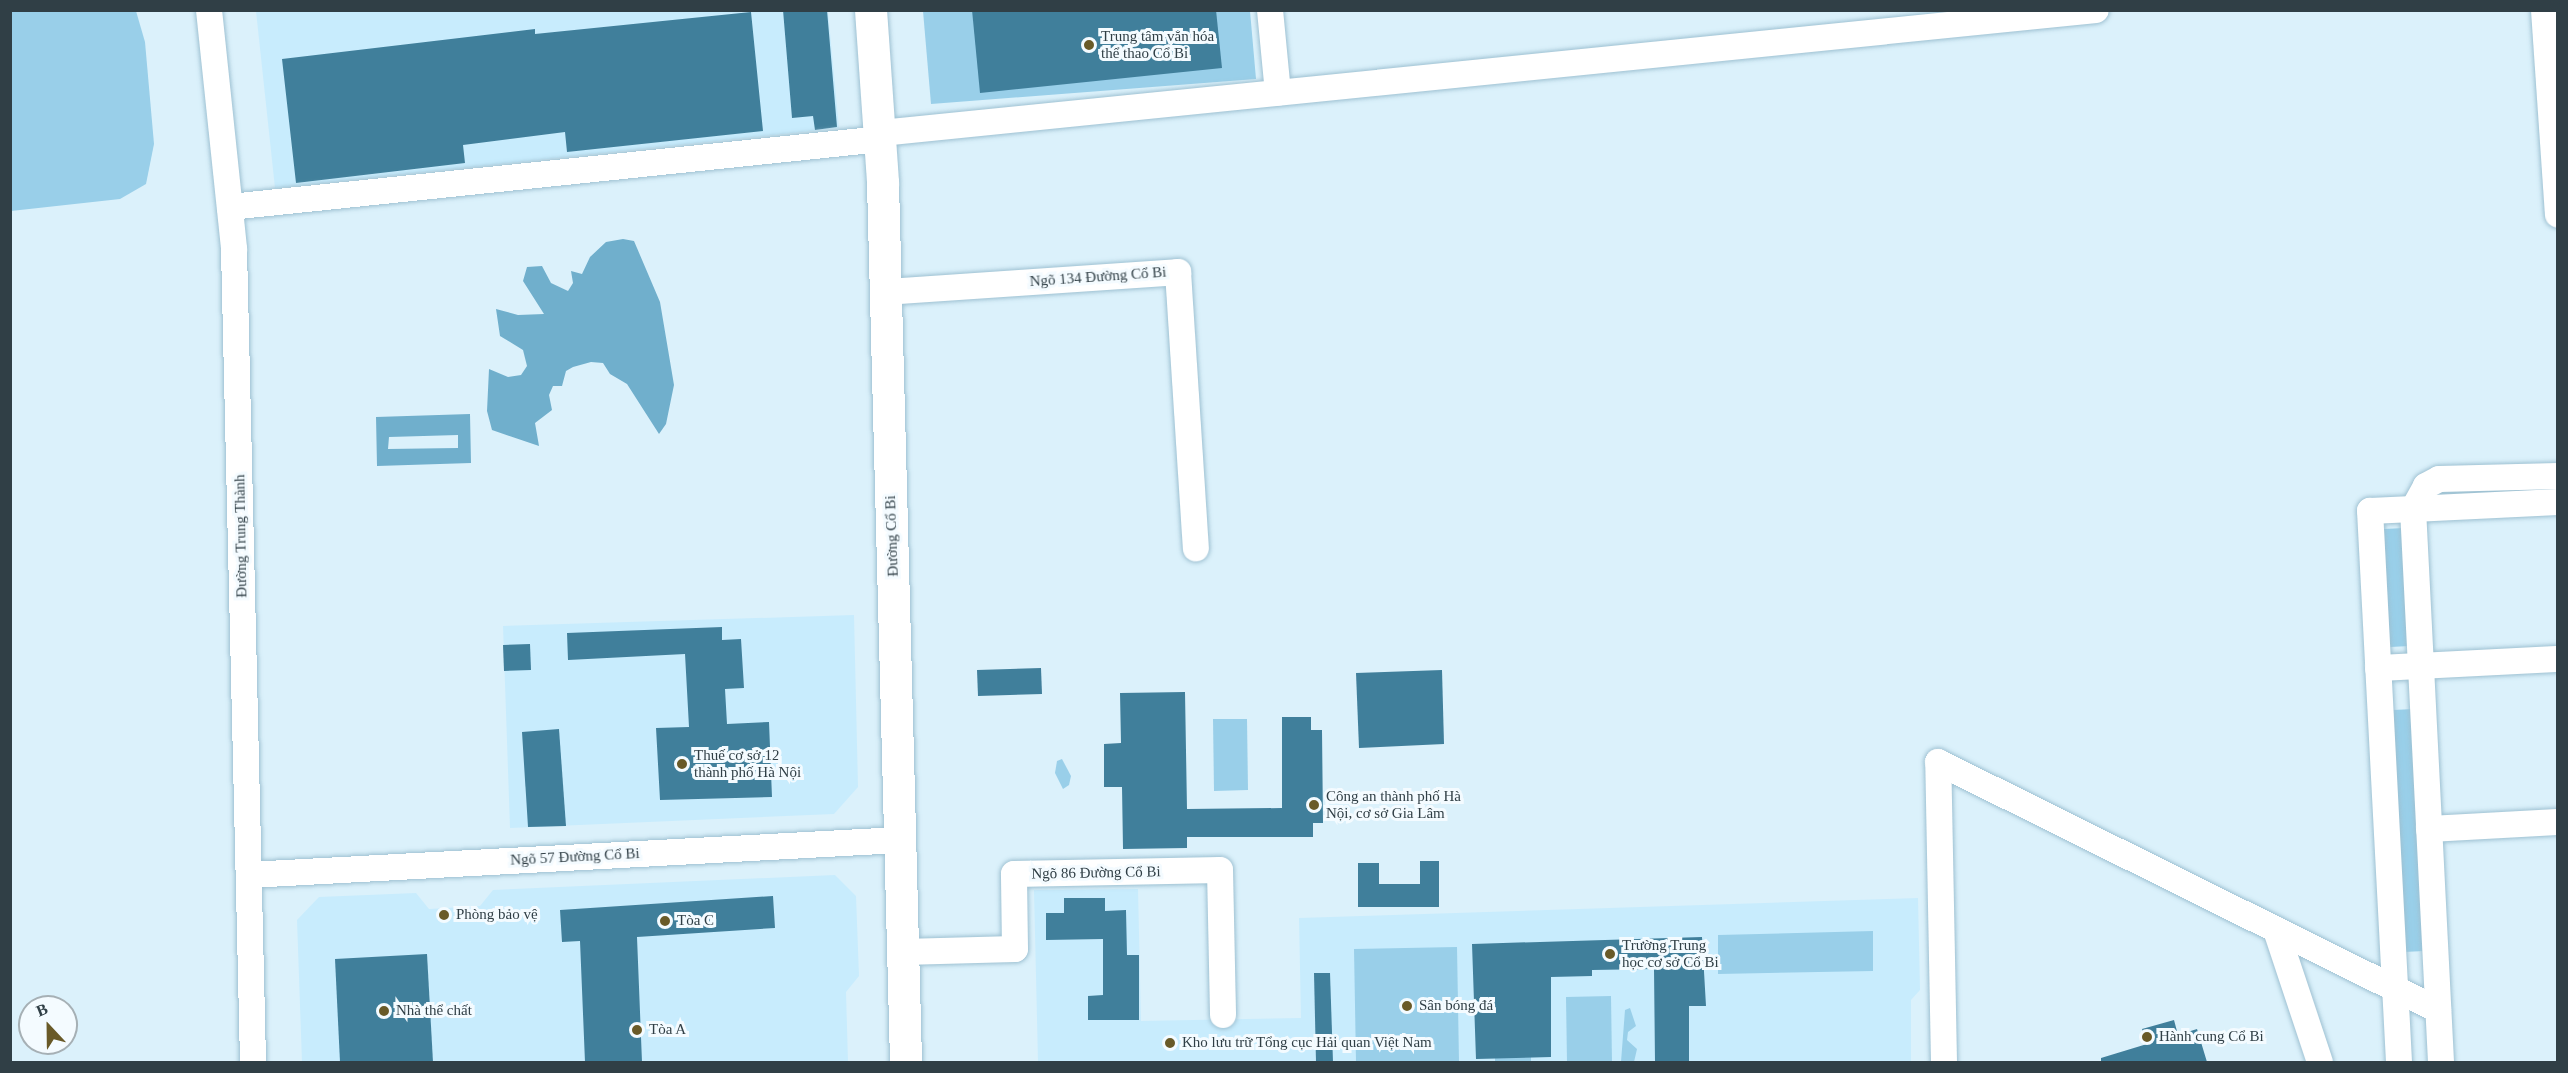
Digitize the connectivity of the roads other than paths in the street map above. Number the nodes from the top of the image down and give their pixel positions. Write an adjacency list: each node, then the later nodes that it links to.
1 (210, 10): 9 (street, Đường Trung Thành)
2 (871, 10): 7 (main road, Đường Cổ Bi)
3 (1270, 10): 6 (street)
4 (2096, 10): 6 (street)
5 (2544, 10): 8 (street)
6 (1278, 93): 7 (street)
7 (881, 136): 9 (street); 11 (main road, Đường Cổ Bi)
8 (2555, 142): 10 (street)
9 (230, 207): 22 (street, Đường Trung Thành)
10 (2558, 215)
11 (886, 292): 15 (street, Ngõ 134 Đường Cổ Bi); 21 (main road, Đường Cổ Bi)
12 (2558, 476): 14 (street)
13 (2558, 502): 14 (street)
14 (2413, 509): 17 (street); 18 (street)
15 (1196, 548)
16 (2558, 659): 17 (street)
17 (2421, 666): 18 (street); 20 (street)
18 (2378, 668): 25 (street)
19 (2558, 822): 20 (street)
20 (2429, 829): 26 (street)
21 (900, 840): 22 (street, Ngõ 57 Đường Cổ Bi); 24 (main road, Đường Cổ Bi)
22 (249, 875): 28 (street, Đường Trung Thành)
23 (2276, 930): 25 (street); 30 (street); 31 (street)
24 (903, 952): 27 (street, Ngõ 86 Đường Cổ Bi); 29 (main road, Đường Cổ Bi)
25 (2396, 989): 26 (street); 32 (street)
26 (2438, 1010): 33 (street)
27 (1222, 1015)
28 (253, 1062)
29 (906, 1062)
30 (1944, 1062)
31 (2320, 1062)
32 (2399, 1062)
33 (2441, 1062)

